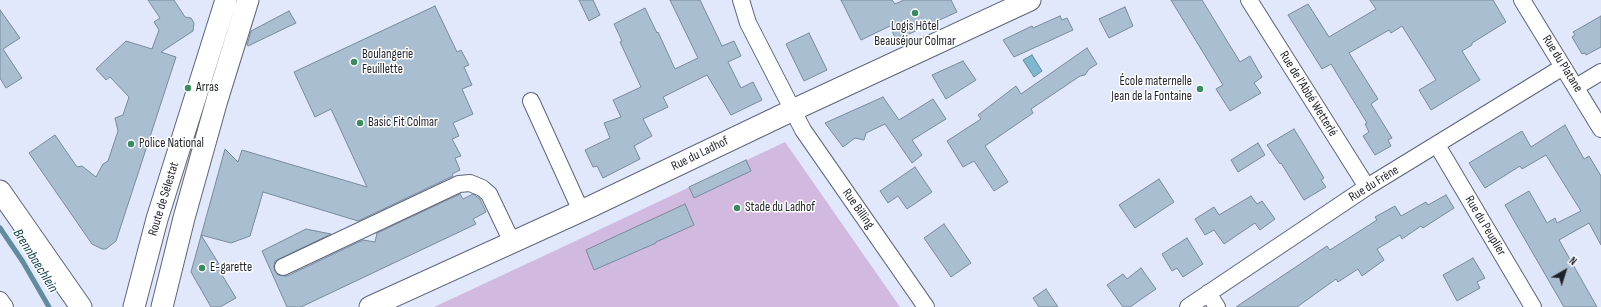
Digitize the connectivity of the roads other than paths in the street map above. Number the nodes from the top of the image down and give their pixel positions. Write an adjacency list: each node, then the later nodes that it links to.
1 (226, 0): 23 (main road, Route de Sélestat)
2 (248, 0): 24 (main road, Route de Sélestat)
3 (741, 0): 11 (street, Rue Billing)
4 (1030, 0): 11 (main road, Rue du Ladhof)
5 (1249, 0): 14 (street, Rue de l'Abbé Wetterlé)
6 (1522, 0): 7 (street, Rue du Platane)
7 (1563, 67): 9 (street, Rue du Platane); 13 (street, Rue du Frêne)
8 (1601, 72): 9 (street)
9 (1576, 87): 12 (street, Rue du Platane)
10 (530, 101): 16 (street)
11 (793, 110): 16 (main road, Rue du Ladhof); 26 (street, Rue Billing)
12 (1601, 129)
13 (1437, 145): 14 (street, Rue du Frêne); 29 (street, Rue du Peuplier)
14 (1367, 187): 19 (street, Rue du Frêne)
15 (0, 191): 22 (main road)
16 (581, 211): 17 (main road, Rue du Ladhof)
17 (512, 242): 18 (street); 25 (main road, Rue du Ladhof)
18 (284, 267)
19 (1208, 293): 27 (street, Rue du Frêne); 28 (street)
20 (0, 300): 21 (street)
21 (5, 307)
22 (81, 307)
23 (134, 307)
24 (162, 307)
25 (370, 307)
26 (926, 307)
27 (1188, 307)
28 (1217, 307)
29 (1533, 307)

